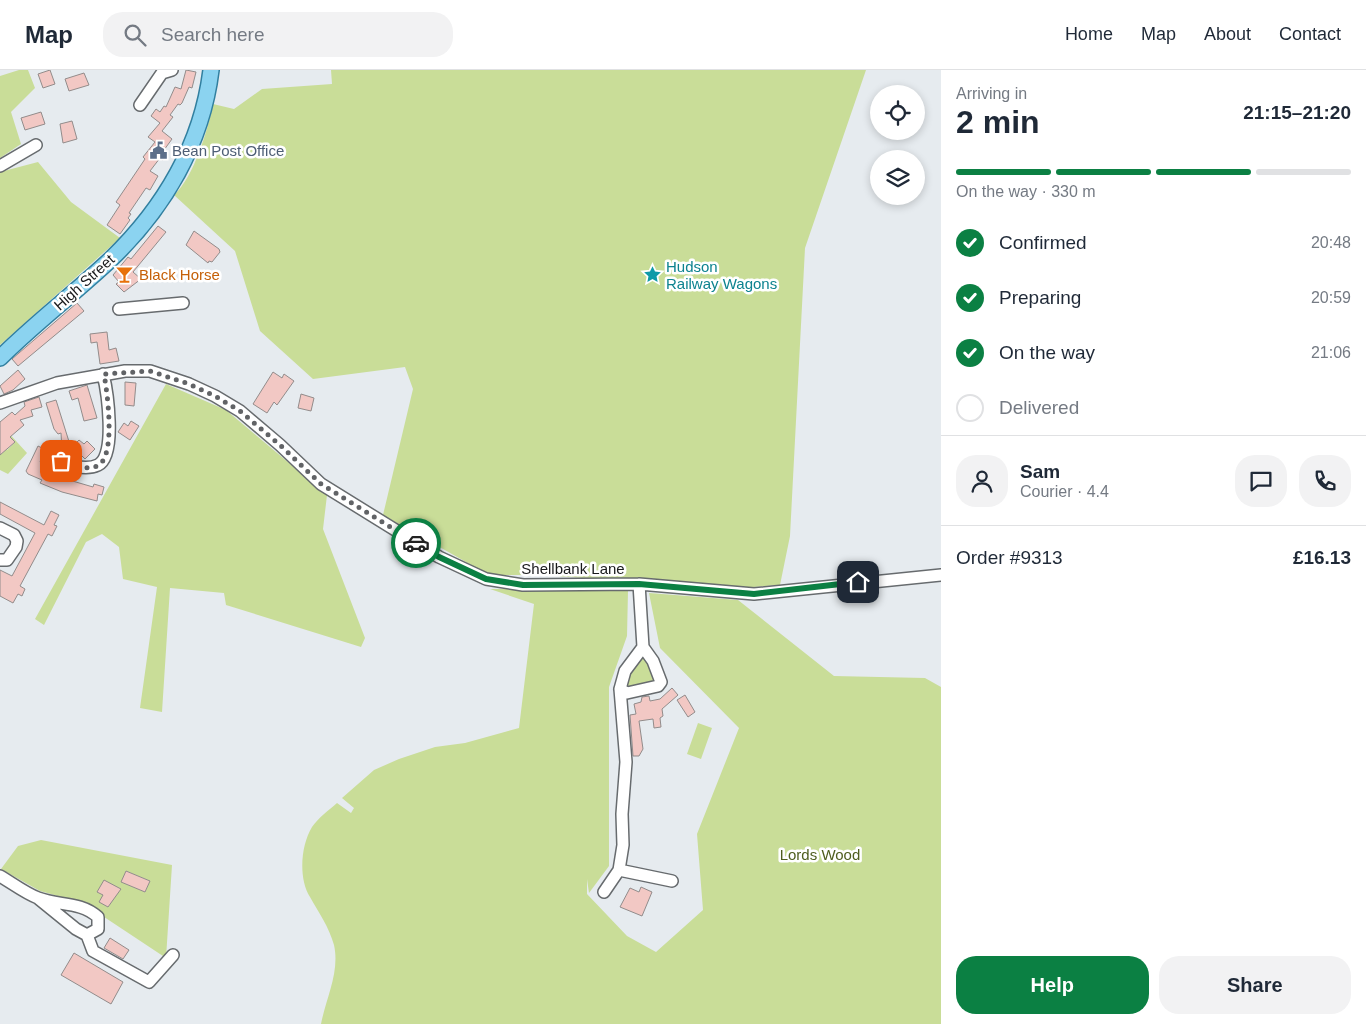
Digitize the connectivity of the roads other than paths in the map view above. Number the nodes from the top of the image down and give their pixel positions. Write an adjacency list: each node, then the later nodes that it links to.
1 (172, 70): 3 (street)
2 (211, 70): 8 (main road, High Street)
3 (140, 105)
4 (36, 145): 5 (street)
5 (0, 166)
6 (183, 304): 7 (street)
7 (119, 309)
8 (0, 358)
9 (104, 374): 10 (street, Shellbank Lane); 11 (street); 15 (street, Shellbank Lane)
10 (0, 403)
11 (52, 457)
12 (0, 528): 13 (street)
13 (0, 560)
14 (941, 575): 15 (street, Shellbank Lane)
15 (639, 584): 16 (street)
16 (643, 647): 17 (street); 17 (street)
17 (620, 689): 18 (street)
18 (619, 870): 20 (street); 21 (street)
19 (0, 876): 22 (street)
20 (672, 881)
21 (604, 892)
22 (39, 898): 23 (street); 23 (street)
23 (87, 935): 24 (street)
24 (174, 955)

